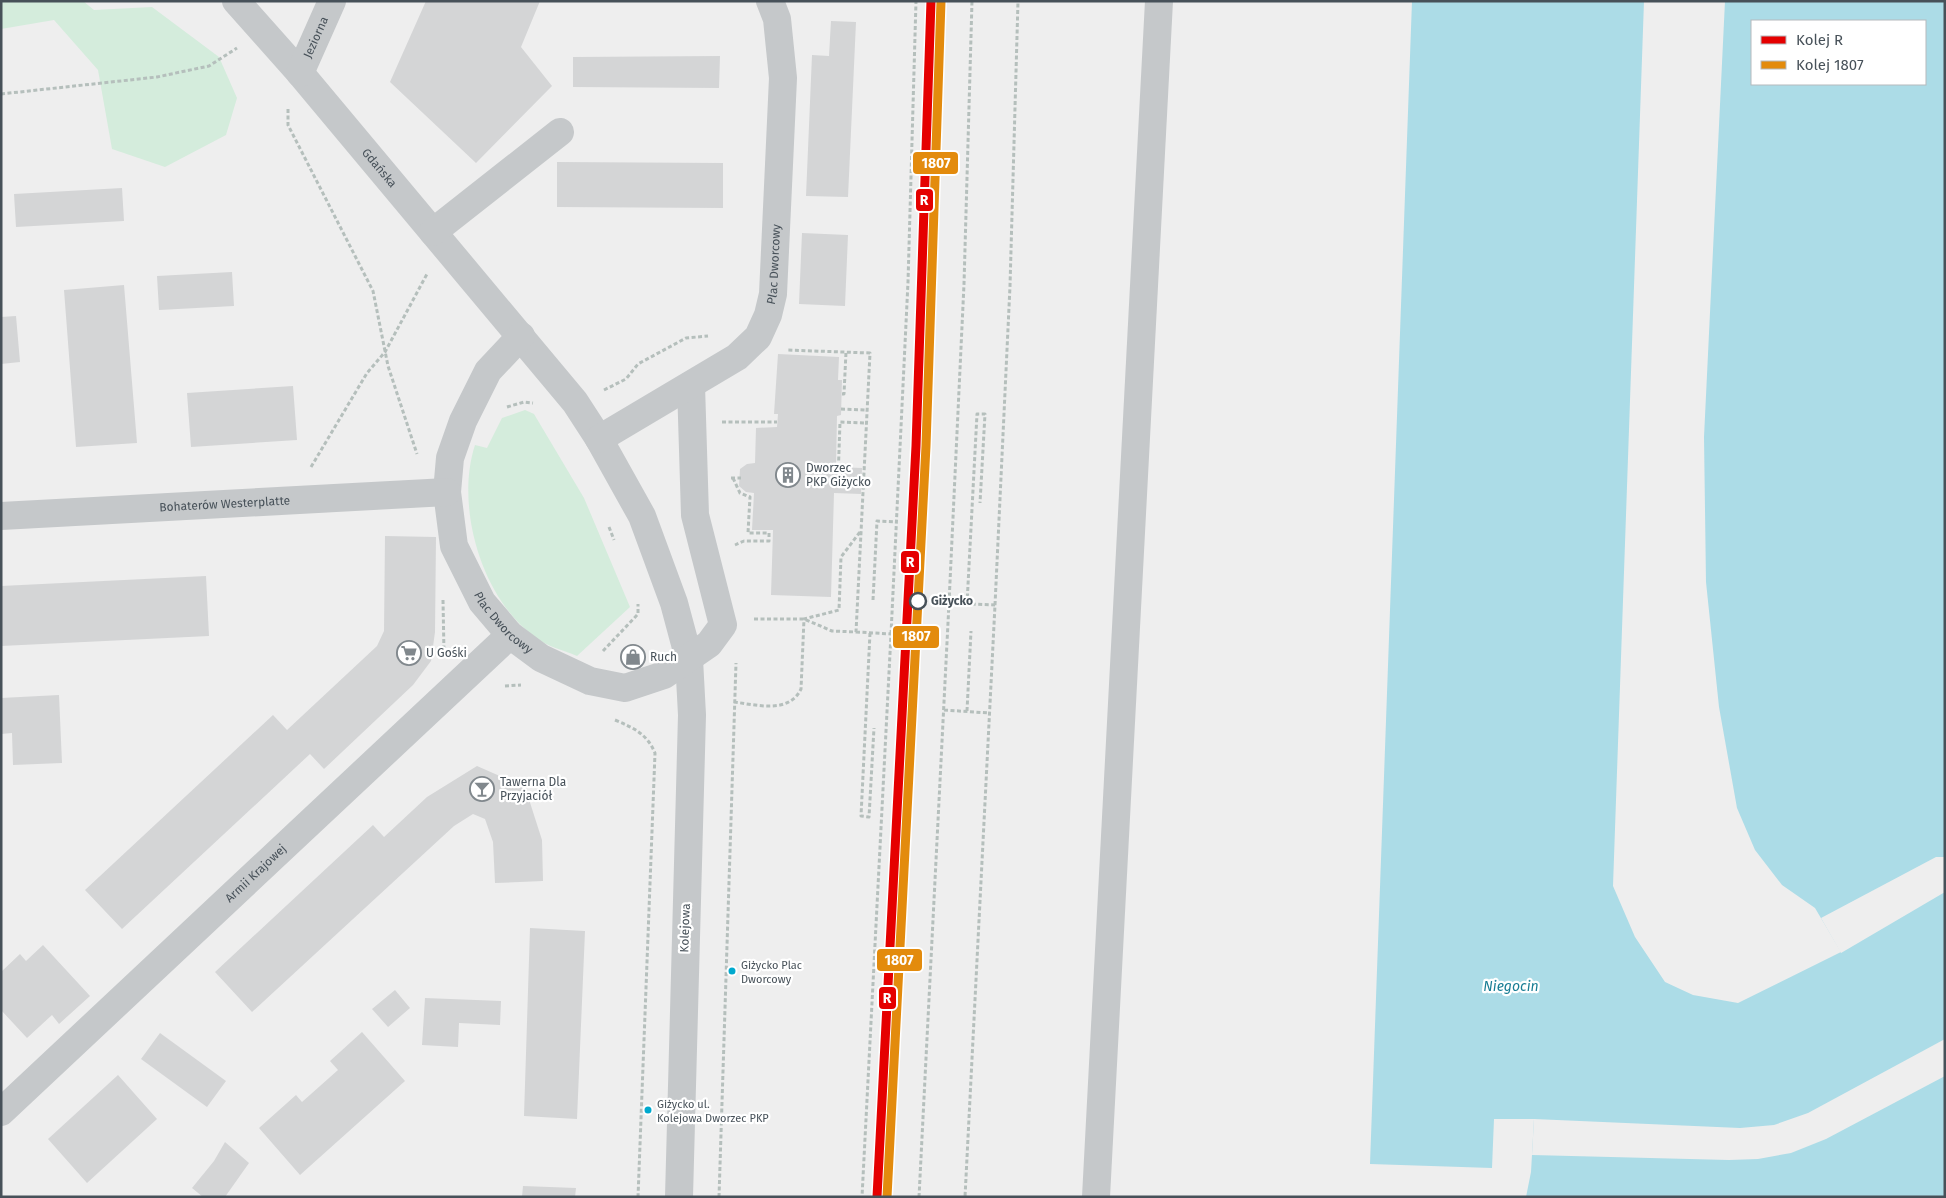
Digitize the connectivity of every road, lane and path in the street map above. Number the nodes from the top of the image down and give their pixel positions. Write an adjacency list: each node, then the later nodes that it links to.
1 (236, 1): 9 (street, Gdańska)
2 (332, 1): 9 (street, Jeziorna)
3 (770, 1): 19 (street, Plac Dworcowy)
4 (916, 1): 36 (path)
5 (972, 1): 43 (path)
6 (1018, 1): 45 (path)
7 (1159, 1): 69 (street)
8 (244, 44): 10 (path)
9 (300, 73): 13 (street, Gdańska)
10 (1, 94)
11 (289, 101): 17 (path)
12 (560, 132): 13 (street)
13 (433, 232): 15 (street, Gdańska)
14 (429, 270): 17 (path)
15 (521, 336): 28 (street); 33 (street, Plac Dworcowy)
16 (783, 349): 18 (path)
17 (385, 352): 29 (path); 30 (path)
18 (846, 352): 22 (path); 24 (path)
19 (737, 357): 20 (street, Plac Dworcowy); 21 (path)
20 (690, 385): 28 (street, Plac Dworcowy); 54 (street, Plac Dworcowy)
21 (598, 388)
22 (842, 394)
23 (840, 409): 24 (path)
24 (867, 410): 27 (path)
25 (717, 422): 26 (path)
26 (777, 422)
27 (866, 423): 32 (path); 32 (path)
28 (599, 439): 54 (street)
29 (419, 459)
30 (307, 474)
31 (741, 478): 40 (path)
32 (863, 481): 38 (path)
33 (447, 492): 35 (street, Bohaterów Westerplatte); 51 (street, Plac Dworcowy)
34 (980, 503): 44 (path)
35 (1, 516)
36 (896, 522): 41 (path); 52 (path)
37 (608, 523): 39 (path)
38 (861, 531): 47 (path); 49 (path)
39 (614, 541)
40 (727, 548)
41 (873, 600)
42 (638, 602): 55 (path)
43 (949, 603): 44 (path); 57 (path)
44 (967, 604): 45 (path)
45 (995, 605): 59 (path)
46 (749, 619): 47 (path)
47 (804, 619): 49 (path); 56 (path)
48 (971, 631): 58 (path)
49 (856, 632): 50 (path)
50 (870, 633): 52 (path); 61 (path)
51 (510, 634): 55 (street, Plac Dworcowy); 62 (street, Armii Krajowej)
52 (891, 634): 66 (path)
53 (737, 654): 56 (path)
54 (689, 658): 55 (street, Plac Dworcowy); 64 (street, Kolejowa)
55 (590, 681)
56 (734, 702): 65 (path)
57 (944, 710): 58 (path); 67 (path)
58 (966, 711): 59 (path)
59 (990, 713): 68 (path)
60 (609, 718): 63 (path)
61 (874, 728)
62 (1, 1112)
63 (638, 1197)
64 (679, 1197)
65 (719, 1197)
66 (862, 1197)
67 (919, 1197)
68 (965, 1197)
69 (1096, 1197)

